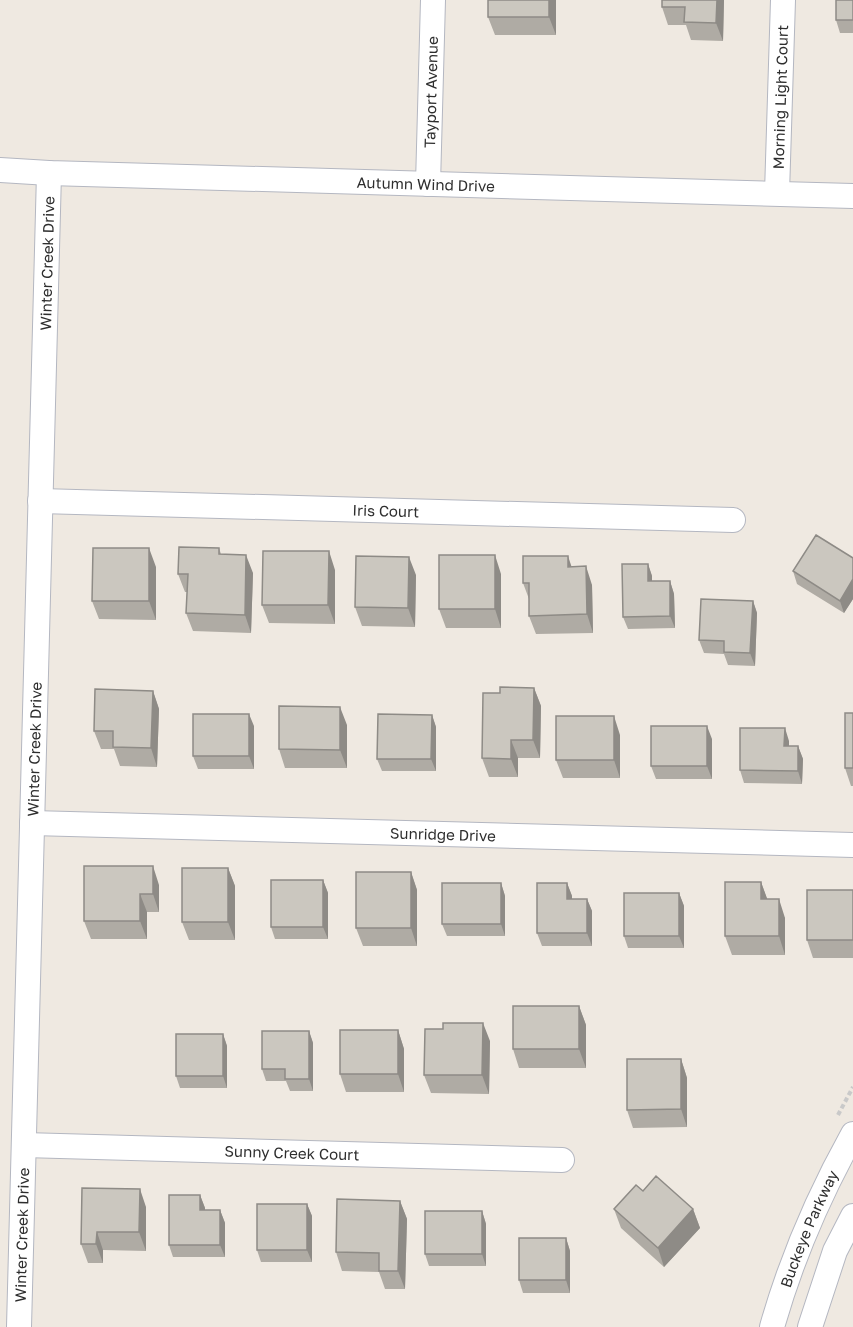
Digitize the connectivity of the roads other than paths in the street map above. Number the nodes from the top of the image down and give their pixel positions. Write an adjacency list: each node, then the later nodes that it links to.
1 (433, 0): 5 (street, Tayport Avenue)
2 (783, 0): 6 (street, Morning Light Court)
3 (0, 170): 4 (street, Autumn Wind Drive)
4 (49, 173): 5 (street, Autumn Wind Drive); 8 (street, Winter Creek Drive)
5 (428, 184): 6 (street, Autumn Wind Drive)
6 (777, 193): 7 (street, Autumn Wind Drive)
7 (853, 196)
8 (40, 501): 9 (street, Iris Court); 10 (street, Winter Creek Drive)
9 (733, 520)
10 (32, 823): 11 (street, Sunridge Drive); 13 (street, Winter Creek Drive)
11 (853, 846)
12 (853, 1134): 17 (street, Buckeye Parkway)
13 (24, 1145): 14 (street, Sunny Creek Court); 16 (street, Winter Creek Drive)
14 (562, 1160)
15 (853, 1216): 18 (street)
16 (19, 1327)
17 (772, 1327)
18 (810, 1327)

